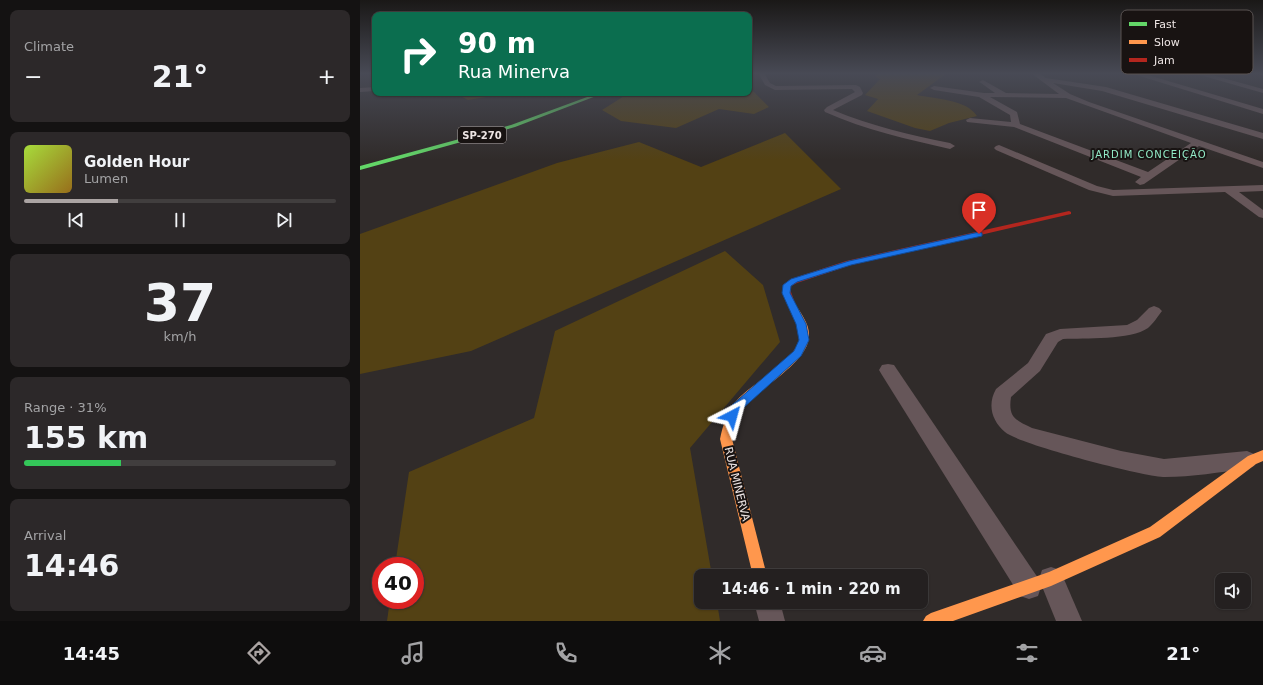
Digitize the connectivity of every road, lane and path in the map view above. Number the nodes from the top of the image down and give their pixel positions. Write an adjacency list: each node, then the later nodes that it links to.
1 (567, 102): 19 (main road, SP-270)
2 (577, 102): 21 (main road, SP-270)
3 (843, 102): 17 (street)
4 (993, 102): 14 (street)
5 (1082, 102): 16 (street)
6 (1148, 102): 12 (street)
7 (1230, 102): 8 (street)
8 (1263, 112)
9 (1248, 116): 10 (street)
10 (1263, 116)
11 (1233, 117): 12 (street)
12 (1203, 118): 15 (street)
13 (970, 120): 14 (street)
14 (1016, 125): 22 (street)
15 (1263, 136)
16 (1198, 143): 20 (street); 22 (street)
17 (950, 146)
18 (999, 148): 26 (street)
19 (360, 163)
20 (1263, 165)
21 (360, 168)
22 (1144, 178): 25 (street); 26 (street)
23 (1263, 188): 24 (street)
24 (1229, 190): 25 (street); 28 (street)
25 (1166, 192): 26 (street)
26 (1122, 193)
27 (1069, 213): 32 (main road, RUA MINERVA)
28 (1263, 215)
29 (1154, 311): 31 (street)
30 (888, 370): 33 (street)
31 (1257, 457): 33 (main road)
32 (758, 569)
33 (1040, 583): 36 (main road); 37 (street)
34 (769, 609): 35 (street)
35 (772, 621)
36 (931, 621)
37 (1069, 621)

